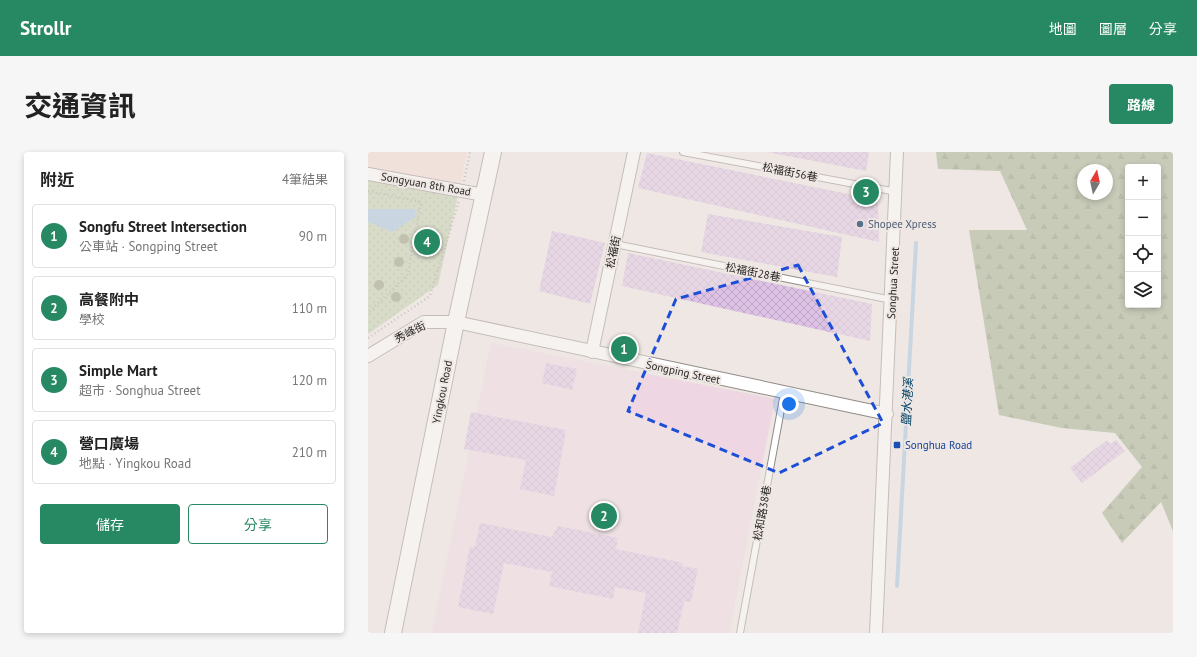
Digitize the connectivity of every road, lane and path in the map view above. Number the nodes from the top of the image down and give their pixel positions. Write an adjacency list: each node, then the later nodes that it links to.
1 (470, 152): 8 (path)
2 (493, 152): 10 (street, Yingkou Road)
3 (634, 152): 11 (street, 松福街)
4 (683, 152): 9 (lane, 松福街56巷)
5 (897, 152): 9 (street, Songhua Street)
6 (368, 174): 8 (street, Songyuan 8th Road)
7 (368, 191): 13 (path)
8 (462, 191): 10 (street, Songyuan 8th Road); 15 (path)
9 (897, 192): 12 (street, Songhua Street)
10 (484, 195): 14 (street, Yingkou Road)
11 (615, 244): 12 (lane, 松福街28巷); 16 (street, 松福街)
12 (892, 300): 19 (street, Songhua Street)
13 (368, 313)
14 (456, 322): 16 (street, Songping Street); 17 (street, 秀峰街); 20 (street, Yingkou Road)
15 (368, 338)
16 (592, 352): 18 (street, Songping Street)
17 (368, 356)
18 (784, 393): 19 (street, Songping Street); 21 (lane, 松和路38巷)
19 (887, 414): 22 (street)
20 (393, 633)
21 (740, 633)
22 (876, 633)

